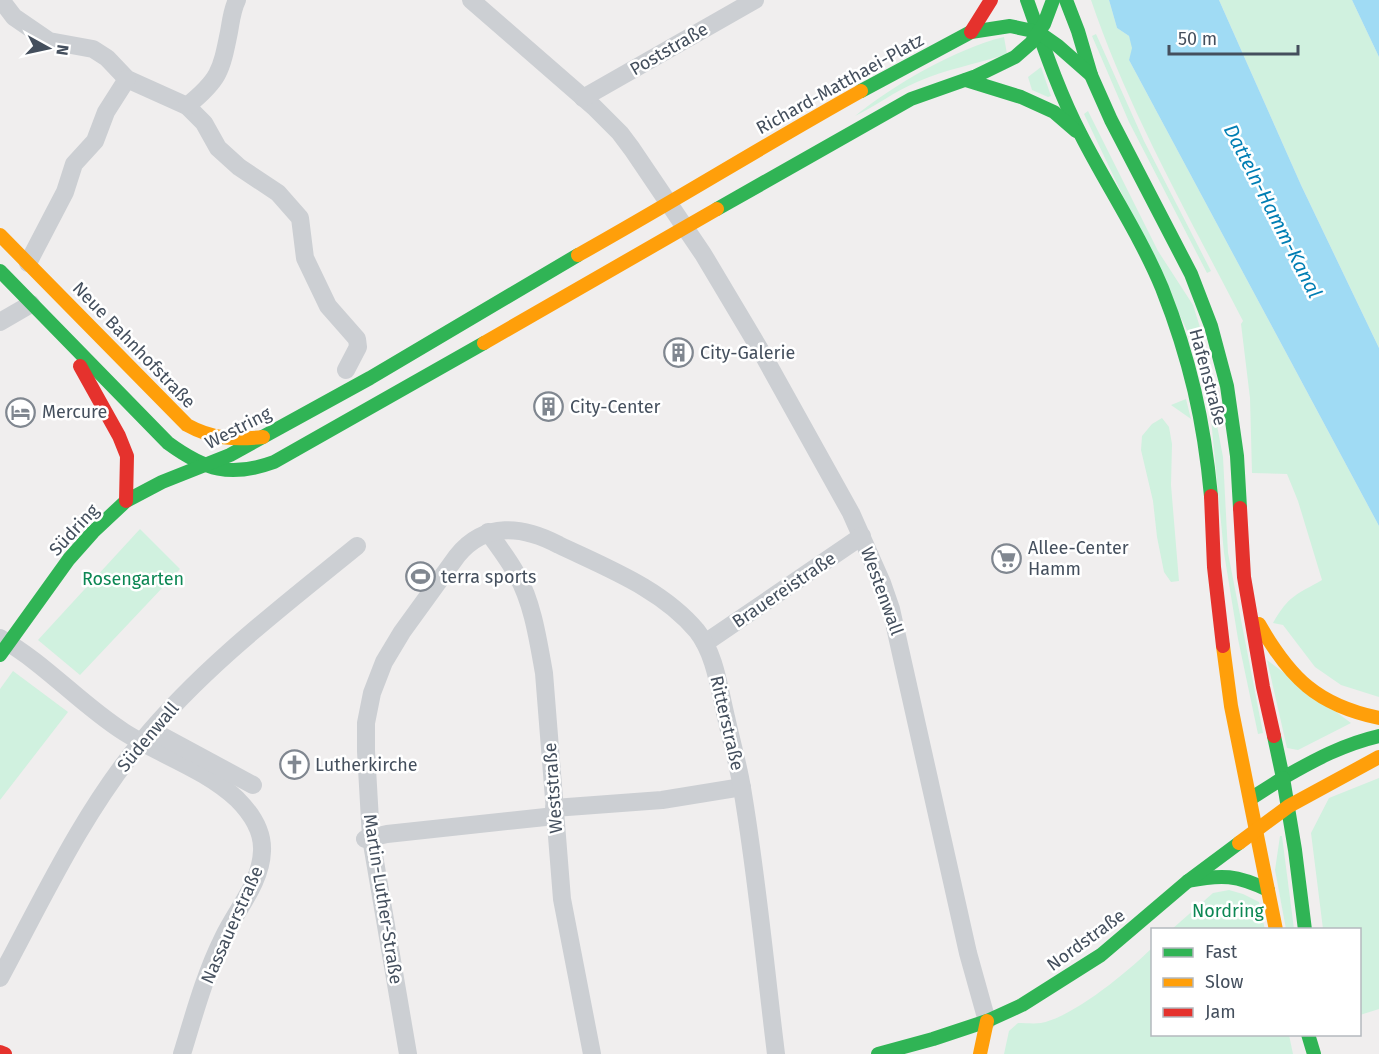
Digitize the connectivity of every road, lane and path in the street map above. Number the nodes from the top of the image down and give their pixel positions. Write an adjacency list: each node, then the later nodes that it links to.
1 (1, 0): 12 (street)
2 (237, 0): 15 (street)
3 (471, 0): 14 (street, Westenwall)
4 (755, 0): 14 (street, Poststraße)
5 (991, 0): 9 (main road)
6 (1027, 0): 10 (main road, Hafenstraße)
7 (1053, 0): 10 (main road)
8 (1066, 0): 11 (main road, Hafenstraße)
9 (971, 32): 10 (main road, Richard-Matthaei-Platz); 17 (main road, Richard-Matthaei-Platz)
10 (1038, 32): 11 (main road, Richard-Matthaei-Platz); 13 (main road); 16 (main road, Hafenstraße)
11 (1090, 75): 32 (main road, Hafenstraße)
12 (127, 79): 15 (street); 20 (street)
13 (966, 80): 16 (main road); 18 (main road)
14 (583, 98): 17 (street, Westenwall)
15 (187, 106): 25 (street)
16 (1080, 134): 43 (main road, Hafenstraße)
17 (669, 204): 18 (street, Westenwall); 26 (main road, Westring)
18 (685, 227): 27 (main road, Westring); 30 (street, Westenwall)
19 (0, 235): 20 (main road, Neue Bahnhofstraße)
20 (28, 263): 26 (main road, Neue Bahnhofstraße)
21 (0, 271): 22 (main road)
22 (31, 304): 23 (street); 24 (main road)
23 (0, 322)
24 (62, 335): 27 (main road); 28 (main road)
25 (346, 369)
26 (262, 437): 27 (main road, Westring)
27 (204, 466): 28 (main road, Südring)
28 (126, 501): 34 (main road, Südring)
29 (488, 532): 33 (street, Ritterstraße); 45 (street, Weststraße); 47 (street, Martin-Luther-Straße)
30 (862, 537): 33 (street, Brauereistraße); 53 (street, Westenwall)
31 (357, 546): 38 (street, Südenwall)
32 (1249, 607): 35 (main road); 40 (main road, Hafenstraße)
33 (705, 643): 42 (street, Ritterstraße)
34 (3, 645): 38 (street)
35 (1379, 718)
36 (162, 736): 41 (street)
37 (1379, 736): 40 (main road)
38 (142, 741): 52 (street, Südenwall); 57 (street, Nassauerstraße)
39 (1379, 757): 44 (main road, Nordstraße)
40 (1283, 778): 43 (main road); 44 (main road, Hafenstraße)
41 (253, 785)
42 (742, 787): 45 (street); 60 (street, Ritterstraße)
43 (1250, 799): 46 (main road, Hafenstraße)
44 (1289, 806): 46 (main road, Nordstraße); 51 (main road, Hafenstraße)
45 (554, 812): 47 (street); 59 (street, Weststraße)
46 (1256, 829): 48 (main road, Nordstraße); 49 (main road, Hafenstraße)
47 (368, 838): 58 (street, Martin-Luther-Straße)
48 (1188, 881): 49 (main road); 53 (main road, Nordstraße)
49 (1268, 890): 50 (main road, Hafenstraße)
50 (1276, 928)
51 (1305, 928)
52 (0, 978)
53 (987, 1021): 61 (main road, Nordstraße); 62 (main road)
54 (1308, 1036): 63 (main road)
55 (0, 1052): 56 (main road)
56 (5, 1054)
57 (182, 1054)
58 (408, 1054)
59 (592, 1054)
60 (776, 1054)
61 (878, 1054)
62 (980, 1054)
63 (1314, 1054)

